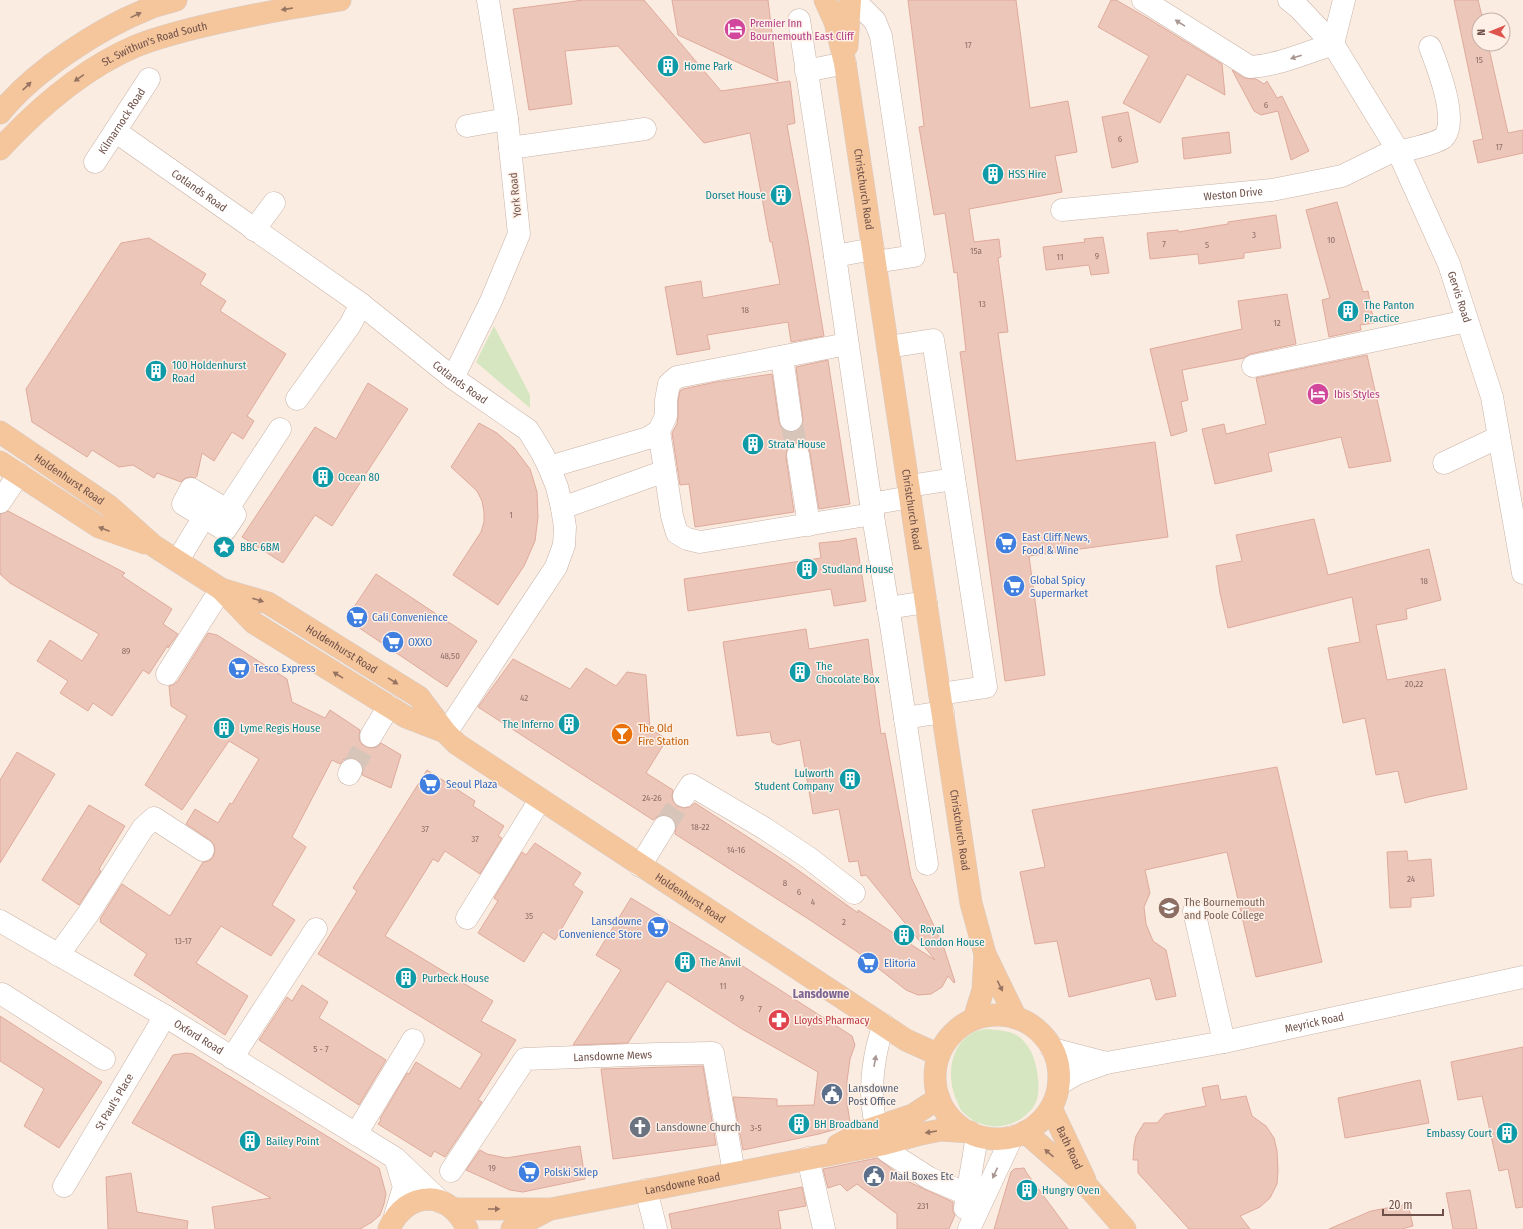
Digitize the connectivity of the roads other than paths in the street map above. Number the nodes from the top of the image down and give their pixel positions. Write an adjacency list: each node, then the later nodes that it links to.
1 (176, 0): 16 (main road, one-way to 1)
2 (340, 0): 22 (main road, St. Swithun's Road South, one-way to 22)
3 (488, 0): 17 (street, York Road)
4 (825, 0): 13 (main road, Christchurch Road)
5 (850, 0): 13 (main road, Christchurch Road)
6 (854, 0): 29 (street)
7 (1143, 0): 11 (street, one-way to 7)
8 (1289, 0): 11 (street, Gervis Road)
9 (1344, 0): 11 (street)
10 (799, 20): 14 (street)
11 (1333, 44): 23 (street, Gervis Road)
12 (1430, 47): 23 (street, Weston Drive)
13 (845, 63): 14 (street); 29 (main road, Christchurch Road)
14 (806, 71): 28 (street)
15 (149, 79): 20 (street, Kilmarnock Road)
16 (0, 113)
17 (507, 119): 18 (street); 21 (street, York Road)
18 (467, 126)
19 (645, 129): 21 (street)
20 (115, 131): 24 (street, Kilmarnock Road); 27 (street, Cotlands Road)
21 (510, 148): 36 (street, York Road)
22 (0, 149)
23 (1398, 150): 26 (street, Weston Drive); 31 (street, Gervis Road)
24 (95, 162)
25 (274, 203): 27 (street)
26 (1062, 210)
27 (254, 230): 30 (street, Cotlands Road)
28 (835, 256): 29 (street); 32 (street)
29 (874, 256): 33 (main road, Christchurch Road)
30 (361, 304): 36 (street, Cotlands Road); 37 (street)
31 (1467, 321): 35 (street); 42 (street, Gervis Road)
32 (847, 344): 34 (street); 53 (street)
33 (888, 347): 49 (street); 50 (main road, Christchurch Road)
34 (782, 357): 38 (street); 40 (street)
35 (1253, 366)
36 (453, 378): 46 (street, Cotlands Road)
37 (297, 399)
38 (791, 420)
39 (280, 429): 54 (street)
40 (659, 431): 46 (street); 47 (street)
41 (0, 432): 57 (main road, Holdenhurst Road)
42 (1499, 437): 45 (street); 59 (street, Gervis Road)
43 (798, 455): 56 (street)
44 (0, 462): 48 (main road, Holdenhurst Road)
45 (1444, 463)
46 (549, 467): 52 (street, Cotlands Road)
47 (665, 471): 52 (street); 56 (street)
48 (19, 474): 51 (street); 57 (main road, Holdenhurst Road, one-way to 48)
49 (954, 479): 50 (street); 64 (street)
50 (909, 492): 53 (street); 61 (main road, Christchurch Road)
51 (0, 502)
52 (562, 508): 67 (street, Cotlands Road)
53 (872, 509): 56 (street); 62 (street)
54 (227, 510): 55 (street); 55 (street)
55 (204, 517): 58 (street)
56 (809, 525)
57 (154, 546): 58 (main road, Holdenhurst Road)
58 (178, 560): 60 (main road, Holdenhurst Road)
59 (1523, 574)
60 (221, 589): 63 (street); 65 (main road, Holdenhurst Road, one-way to 60); 67 (main road, Holdenhurst Road, one-way to 67)
61 (926, 602): 62 (street); 64 (main road, Christchurch Road)
62 (888, 608): 66 (street)
63 (166, 674)
64 (941, 703): 66 (street); 80 (main road, Christchurch Road)
65 (389, 706): 67 (main road, Holdenhurst Road); 68 (street)
66 (905, 718): 73 (street)
67 (446, 732): 70 (main road, Holdenhurst Road)
68 (371, 736)
69 (684, 796): 75 (street)
70 (540, 800): 74 (main road, Holdenhurst Road); 77 (street)
71 (664, 827): 74 (street)
72 (203, 850): 81 (street)
73 (927, 864)
74 (640, 866): 87 (main road, Holdenhurst Road)
75 (854, 893)
76 (1194, 911): 89 (street)
77 (467, 918)
78 (0, 921): 81 (street, Oxford Road)
79 (316, 929): 92 (street)
80 (985, 954): 85 (main road, Christchurch Road, one-way to 85); 86 (main road, Christchurch Road)
81 (58, 955): 84 (street, Oxford Road)
82 (1523, 977): 89 (street, Meyrick Road)
83 (2, 994): 94 (street)
84 (165, 1016): 92 (street, Oxford Road); 94 (street, St Paul's Place)
85 (1016, 1018): 86 (main road); 90 (main road)
86 (974, 1019): 91 (main road)
87 (884, 1026): 91 (main road, Holdenhurst Road); 100 (street, one-way to 87)
88 (412, 1040): 98 (street)
89 (1224, 1042): 93 (street, Meyrick Road)
90 (1052, 1049): 93 (street, Meyrick Road); 95 (main road)
91 (939, 1055): 96 (main road)
92 (232, 1058): 98 (street, Oxford Road)
93 (1106, 1063): 95 (street, Meyrick Road)
94 (130, 1075): 106 (street, St Paul's Place)
95 (1059, 1084): 97 (main road)
96 (939, 1098): 99 (main road); 100 (main road, Lansdowne Road)
97 (1051, 1108): 101 (main road); 107 (main road, Bath Road)
98 (356, 1134): 103 (street, Oxford Road)
99 (973, 1134): 100 (main road, Lansdowne Road, one-way to 100); 101 (main road); 109 (street)
100 (882, 1135): 102 (main road, Lansdowne Road); 109 (street)
101 (1018, 1135): 107 (main road, Bath Road, one-way to 101); 118 (street, one-way to 118)
102 (811, 1157): 105 (main road, Lansdowne Road); 116 (street)
103 (395, 1158): 110 (street, Oxford Road); 112 (street)
104 (452, 1171): 105 (street, Lansdowne Mews)
105 (734, 1173): 108 (main road, Lansdowne Road)
106 (64, 1186)
107 (1089, 1188): 119 (main road, Bath Road)
108 (646, 1190): 111 (main road, Lansdowne Road); 115 (street)
109 (967, 1194): 117 (street)
110 (448, 1205): 111 (main road, Lansdowne Road, one-way to 111); 112 (main road, Lansdowne Road); 113 (main road)
111 (551, 1209): 114 (main road, Lansdowne Road)
112 (391, 1226)
113 (467, 1229)
114 (512, 1229)
115 (656, 1229)
116 (824, 1229)
117 (963, 1229)
118 (968, 1229)
119 (1125, 1229)

